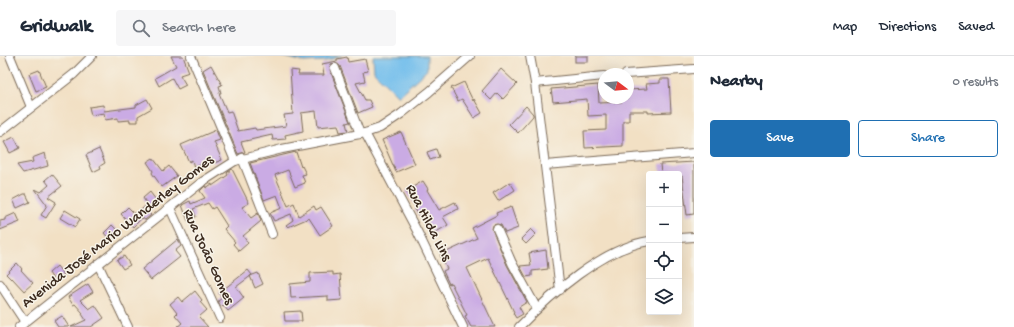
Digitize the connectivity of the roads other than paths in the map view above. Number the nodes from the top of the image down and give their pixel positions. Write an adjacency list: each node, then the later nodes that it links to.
1 (10, 56): 11 (street)
2 (92, 56): 11 (street)
3 (190, 56): 15 (street)
4 (470, 56): 13 (street, Avenida José Mario Wanderley Gomes)
5 (530, 56): 10 (street)
6 (335, 68): 13 (street, Rua Hilda Lins)
7 (694, 68): 8 (street)
8 (634, 73)
9 (598, 77): 10 (street)
10 (535, 82): 16 (street)
11 (31, 106): 12 (street)
12 (0, 132)
13 (363, 134): 15 (street, Avenida José Mario Wanderley Gomes); 31 (street, Rua Hilda Lins)
14 (694, 153): 16 (street)
15 (238, 160): 17 (street, Avenida José Mario Wanderley Gomes); 19 (street)
16 (545, 165): 25 (street)
17 (170, 208): 23 (street, Avenida José Mario Wanderley Gomes); 27 (street, Rua João Gomes)
18 (496, 229): 26 (street)
19 (272, 234)
20 (694, 237): 21 (street)
21 (682, 238)
22 (646, 242): 25 (street)
23 (98, 264): 28 (street, Avenida José Mario Wanderley Gomes); 30 (street)
24 (0, 284): 28 (street)
25 (560, 290): 26 (street)
26 (537, 309): 32 (street)
27 (220, 318)
28 (25, 322): 29 (street)
29 (34, 327)
30 (128, 327)
31 (463, 327)
32 (519, 327)

